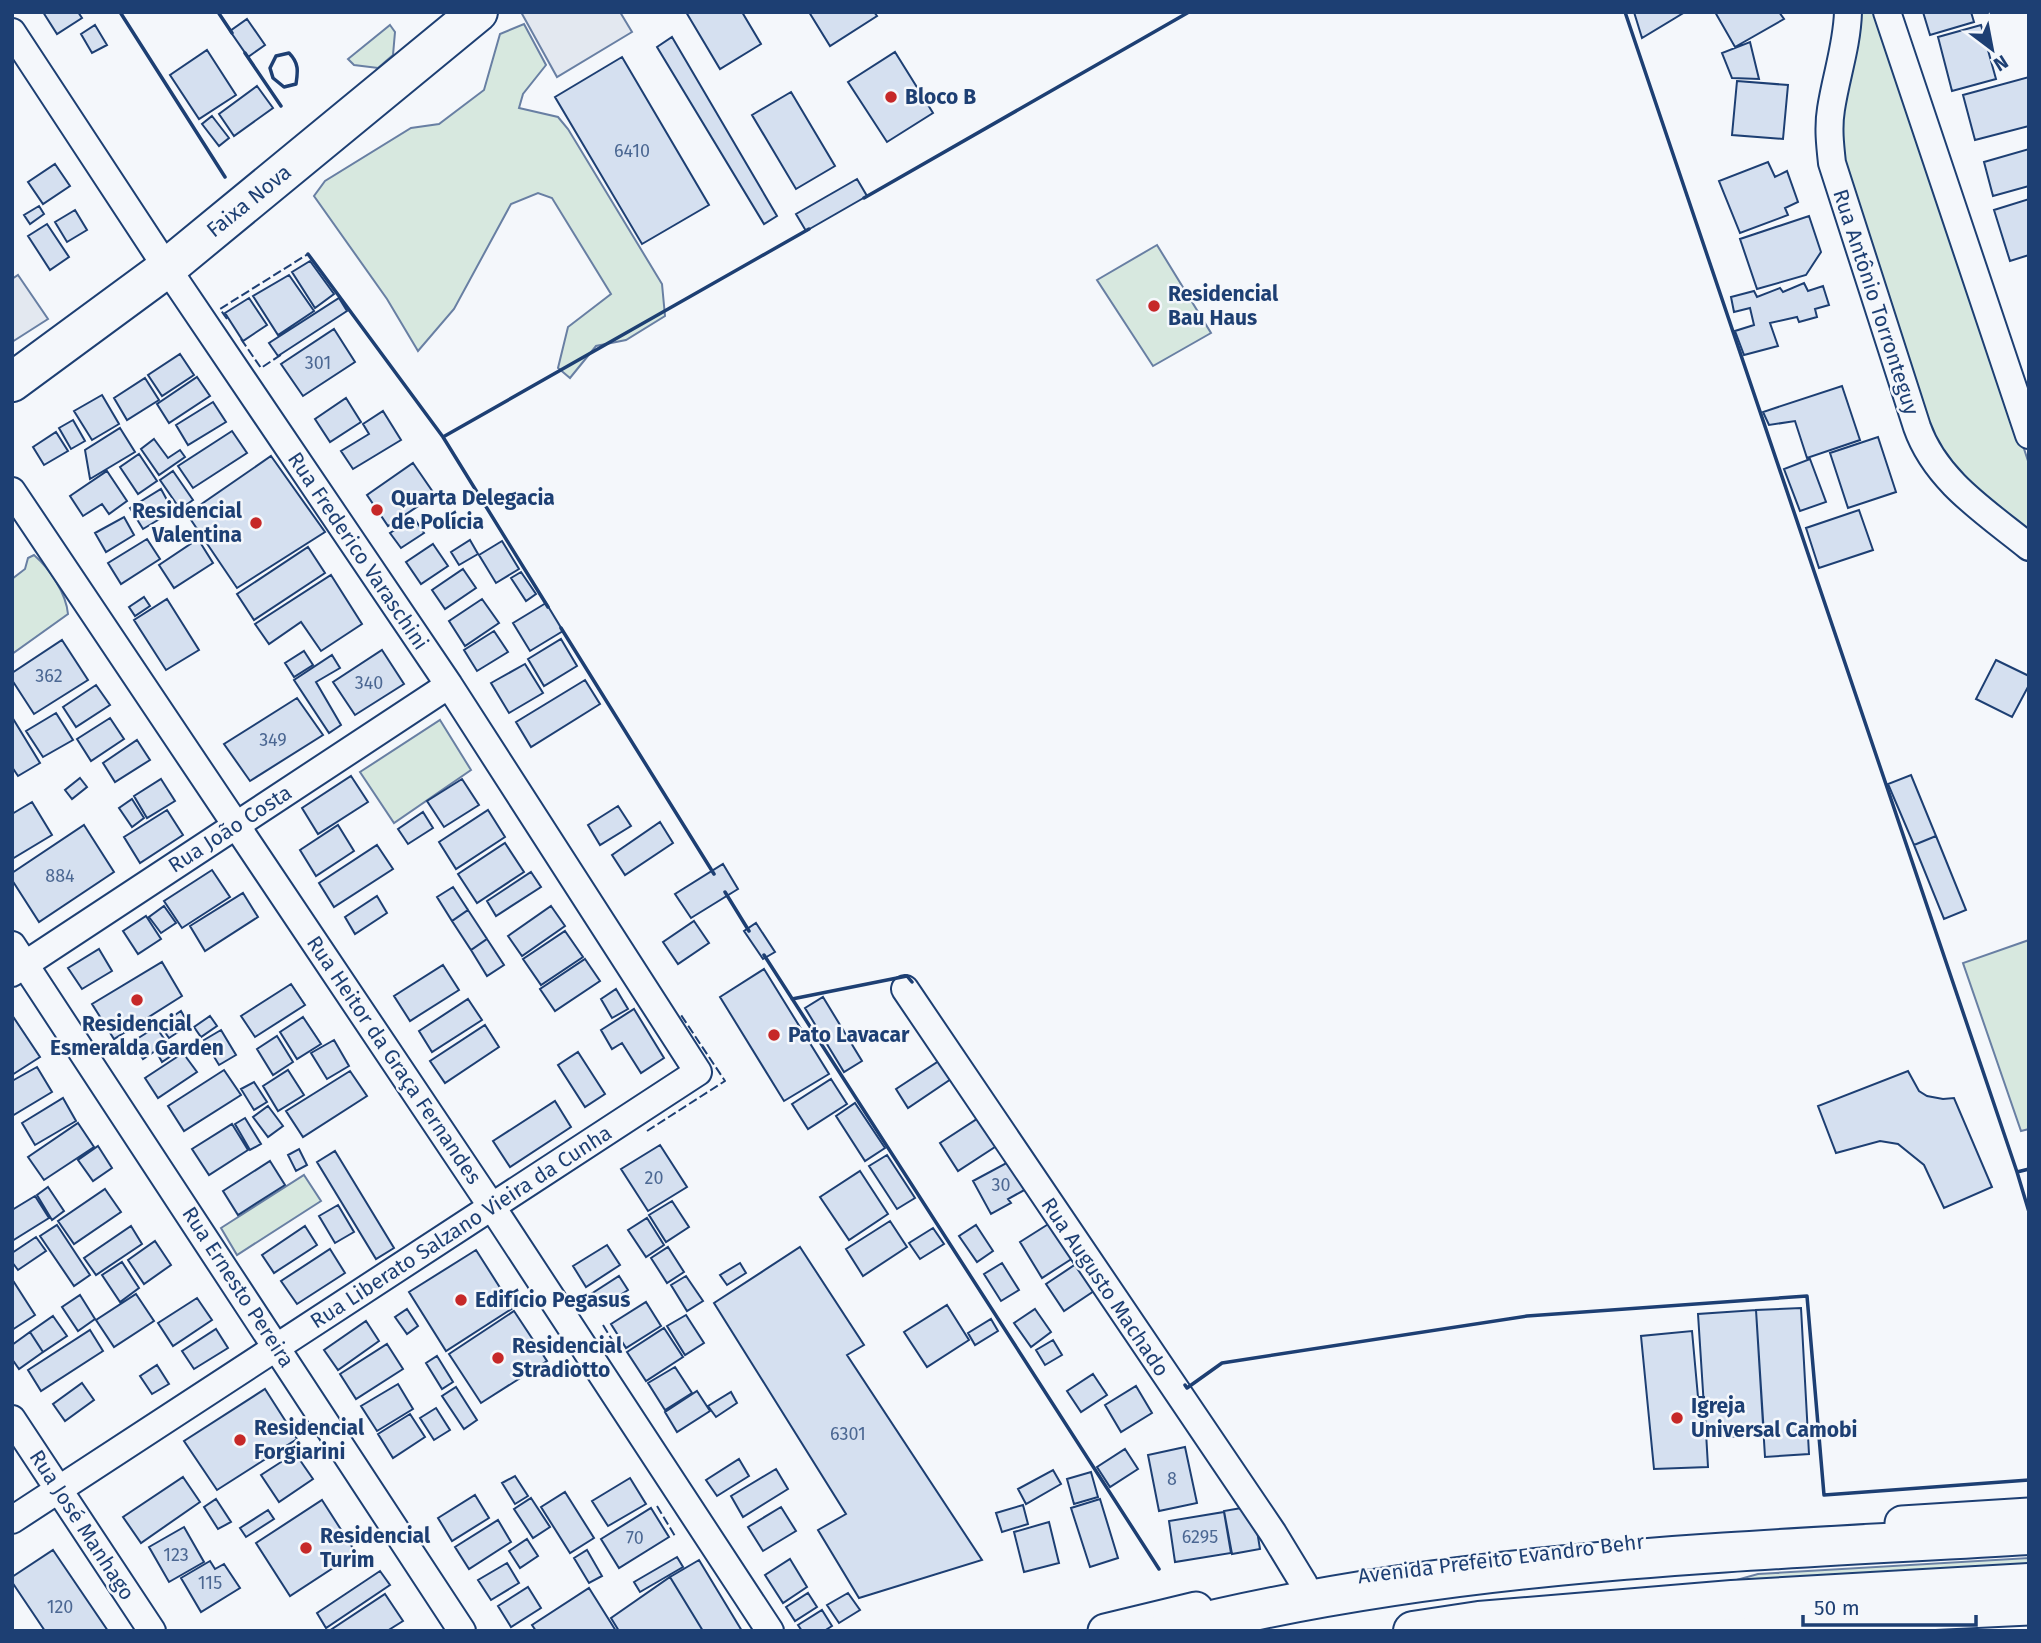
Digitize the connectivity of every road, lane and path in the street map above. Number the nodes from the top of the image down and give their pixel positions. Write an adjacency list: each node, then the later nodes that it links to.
1 (478, 12): 5 (highway, Faixa Nova)
2 (1848, 12): 9 (street, Rua Antônio Torronteguy)
3 (1887, 12): 7 (street)
4 (12, 32): 5 (street, Rua Frederico Varaschini)
5 (167, 268): 6 (highway, Faixa Nova); 10 (street, Rua Frederico Varaschini)
6 (12, 382)
7 (2029, 435)
8 (12, 492): 11 (street, Rua Heitor da Graça Fernandes)
9 (2029, 547)
10 (449, 685): 11 (street, Rua João Costa); 14 (street, Rua Frederico Varaschini)
11 (237, 825): 12 (street, Rua João Costa); 15 (street, Rua Heitor da Graça Fernandes)
12 (17, 961): 16 (street, Rua Ernesto Pereira)
13 (905, 989): 26 (street, Rua Augusto Machado)
14 (698, 1072): 15 (street, Rua Liberato Salzano Vieira da Cunha)
15 (492, 1207): 16 (street, Rua Liberato Salzano Vieira da Cunha); 32 (street, Rua Heitor da Graça Fernandes)
16 (278, 1347): 18 (street, Rua Liberato Salzano Vieira da Cunha); 31 (street, Rua Ernesto Pereira)
17 (12, 1419): 18 (street, Rua José Manhago)
18 (59, 1489): 20 (street, Rua Liberato Salzano Vieira da Cunha); 30 (street, Rua José Manhago)
19 (2029, 1515): 26 (main road, Avenida Prefeito Evandro Behr)
20 (12, 1520)
21 (2029, 1521): 23 (highway)
22 (2029, 1535): 23 (highway, Avenida Prefeito Evandro Behr)
23 (1916, 1542): 24 (highway, Avenida Prefeito Evandro Behr)
24 (1538, 1569): 28 (highway); 29 (highway, Avenida Prefeito Evandro Behr)
25 (2029, 1583): 28 (highway)
26 (1304, 1584): 33 (main road, Avenida Prefeito Evandro Behr)
27 (2029, 1608): 35 (main road)
28 (1479, 1626): 34 (highway)
29 (1169, 1629)
30 (152, 1631)
31 (462, 1631)
32 (770, 1631)
33 (1105, 1631)
34 (1413, 1631)
35 (1628, 1631)

